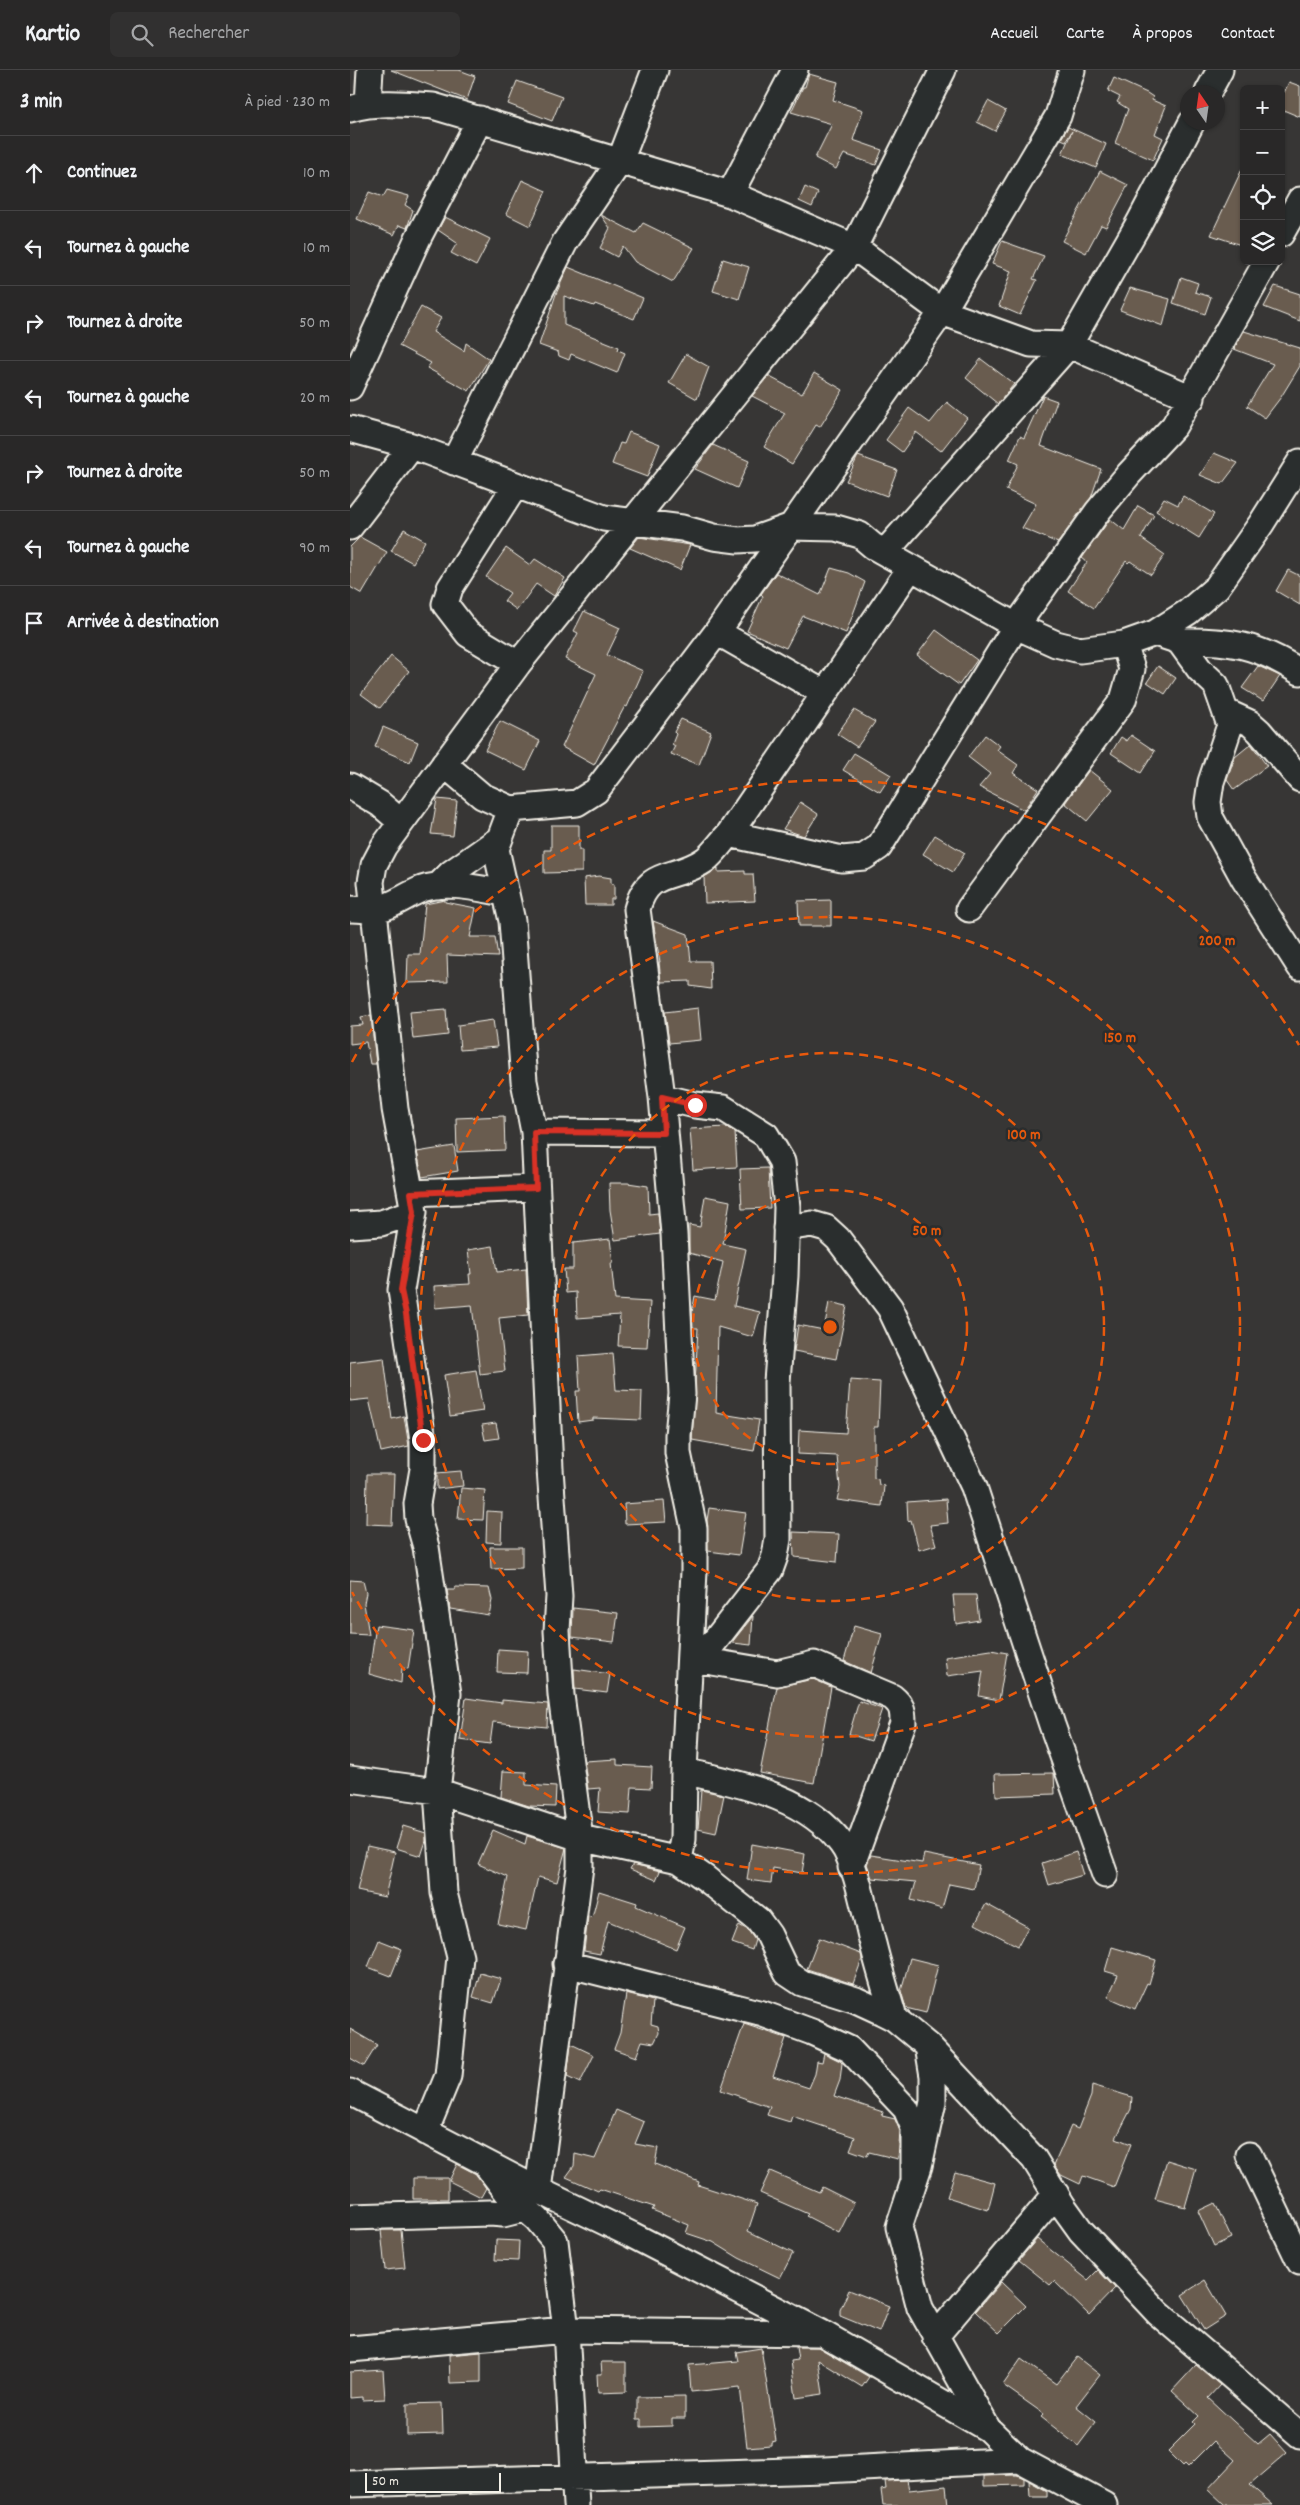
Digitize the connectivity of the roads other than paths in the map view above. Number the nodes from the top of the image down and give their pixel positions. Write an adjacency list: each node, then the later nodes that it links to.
1 (370, 70): 8 (street)
2 (655, 70): 11 (street)
3 (795, 70): 12 (street)
4 (943, 70): 15 (street)
5 (1072, 70): 17 (street)
6 (1220, 70): 7 (street)
7 (1212, 85)
8 (359, 107): 9 (street)
9 (480, 119): 11 (street); 19 (street)
10 (1188, 130): 18 (street)
11 (620, 161): 12 (street); 23 (street)
12 (730, 194): 15 (street)
13 (1300, 200): 14 (street)
14 (1285, 227)
15 (854, 247): 17 (street); 26 (street)
16 (1265, 265): 20 (street)
17 (942, 312): 18 (street); 28 (street)
18 (1069, 345): 20 (street); 29 (street)
19 (350, 387)
20 (1192, 398): 31 (street)
21 (350, 429): 22 (street)
22 (412, 446): 23 (street); 27 (street)
23 (454, 462): 25 (street)
24 (1300, 462): 33 (street)
25 (515, 486): 26 (street); 36 (street)
26 (632, 524): 28 (street); 36 (street)
27 (350, 527)
28 (789, 527): 29 (street); 32 (street)
29 (885, 552): 30 (street)
30 (911, 567): 31 (street); 38 (street)
31 (1016, 626): 35 (street); 45 (street)
32 (717, 632): 38 (street); 43 (street)
33 (1155, 633): 34 (street); 35 (street)
34 (1179, 641): 37 (street); 39 (street)
35 (1124, 644): 50 (street)
36 (518, 664): 40 (street)
37 (1300, 672)
38 (823, 695): 45 (street)
39 (1226, 712): 41 (street); 51 (street)
40 (444, 764): 43 (street); 44 (street)
41 (1300, 779)
42 (350, 786): 44 (street)
43 (511, 809): 46 (street)
44 (401, 822): 49 (street)
45 (729, 834): 52 (street)
46 (498, 840): 47 (street); 48 (street)
47 (438, 886): 48 (street); 49 (street)
48 (506, 893): 53 (street)
49 (362, 909): 56 (street)
50 (969, 909)
51 (1300, 967)
52 (662, 1097): 54 (street); 58 (street)
53 (534, 1132): 54 (street); 55 (street)
54 (664, 1133): 59 (street)
55 (536, 1188): 56 (street); 63 (street)
56 (412, 1203): 57 (street); 62 (street)
57 (350, 1225)
58 (786, 1228): 59 (street); 66 (street)
59 (694, 1665): 60 (street); 65 (street)
60 (684, 1771): 64 (street); 65 (street)
61 (350, 1778): 62 (street)
62 (438, 1791): 63 (street); 71 (street)
63 (580, 1838): 64 (street); 67 (street)
64 (679, 1860): 68 (street)
65 (852, 1867): 68 (street)
66 (1105, 1875)
67 (566, 1964): 73 (street); 75 (street)
68 (894, 2018): 69 (street)
69 (928, 2046): 73 (street); 74 (street)
70 (350, 2092): 71 (street)
71 (425, 2132): 75 (street)
72 (1249, 2155): 77 (street)
73 (914, 2180): 80 (street)
74 (1056, 2194): 80 (street); 83 (street)
75 (530, 2199): 76 (street); 78 (street); 79 (street)
76 (350, 2217)
77 (1300, 2262)
78 (566, 2330): 79 (street); 81 (street); 85 (street)
79 (822, 2333): 82 (street)
80 (935, 2337): 82 (street)
81 (350, 2349)
82 (988, 2429): 84 (street)
83 (1300, 2435)
84 (1020, 2460): 85 (street); 88 (street)
85 (574, 2478): 86 (street); 87 (street)
86 (350, 2484)
87 (576, 2505)
88 (1104, 2505)

